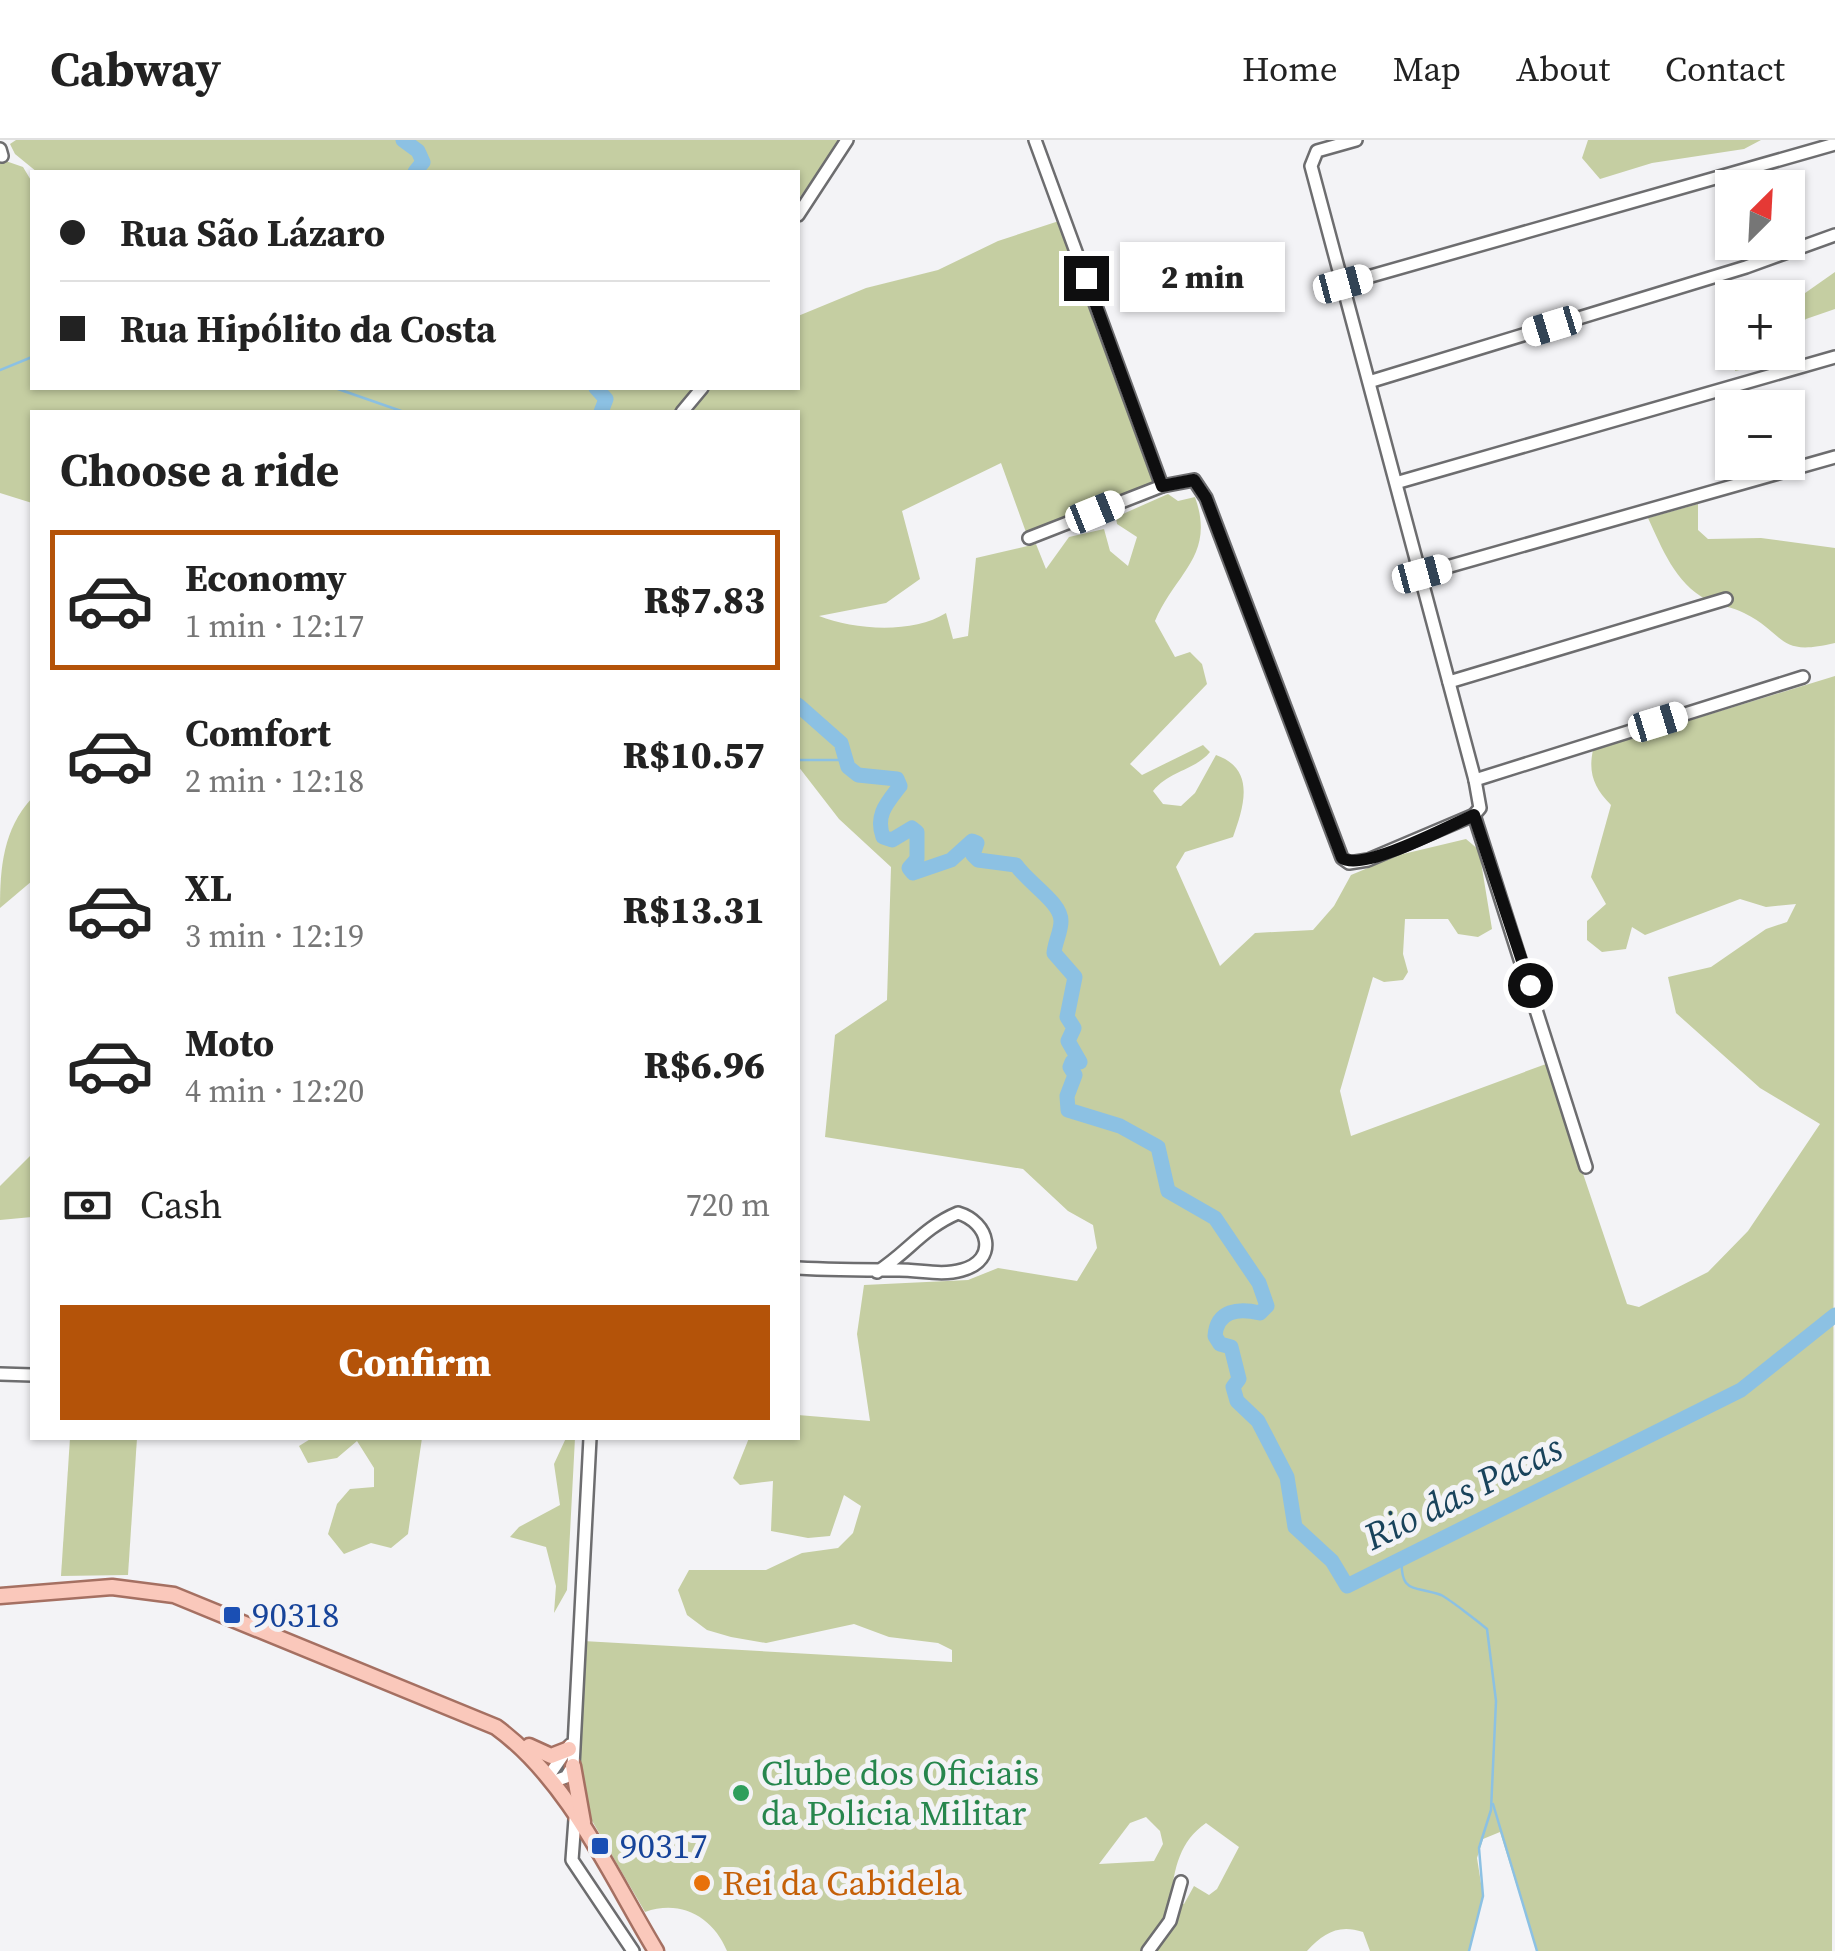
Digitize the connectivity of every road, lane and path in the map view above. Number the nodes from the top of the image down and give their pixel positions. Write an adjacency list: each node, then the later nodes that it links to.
1 (847, 140): 5 (street)
2 (1034, 140): 14 (street)
3 (1356, 140): 7 (street)
4 (1835, 144): 7 (street)
5 (800, 212)
6 (1835, 235): 9 (street)
7 (1343, 284): 9 (street)
8 (1835, 357): 13 (street)
9 (1372, 381): 13 (street)
10 (700, 390): 11 (street)
11 (684, 410)
12 (1835, 458): 16 (street)
13 (1399, 482): 16 (street)
14 (1162, 486): 15 (street); 21 (street)
15 (1029, 538)
16 (1422, 574): 19 (street)
17 (1726, 599): 19 (street)
18 (1803, 676): 20 (street)
19 (1448, 682): 20 (street)
20 (1475, 780): 21 (street)
21 (1474, 815): 22 (street)
22 (1584, 1164)
23 (800, 1268): 24 (street)
24 (877, 1272): 24 (street)
25 (0, 1374): 26 (street)
26 (30, 1375)
27 (590, 1440): 30 (street)
28 (0, 1596): 29 (main road)
29 (496, 1727): 31 (main road); 33 (main road)
30 (575, 1732): 31 (street); 32 (street)
31 (568, 1749): 33 (street)
32 (573, 1766): 33 (street); 35 (main road)
33 (550, 1780): 34 (main road)
34 (575, 1819): 35 (main road); 37 (street)
35 (603, 1863): 38 (main road)
36 (1181, 1882): 39 (street)
37 (633, 1951)
38 (656, 1951)
39 (1148, 1951)

